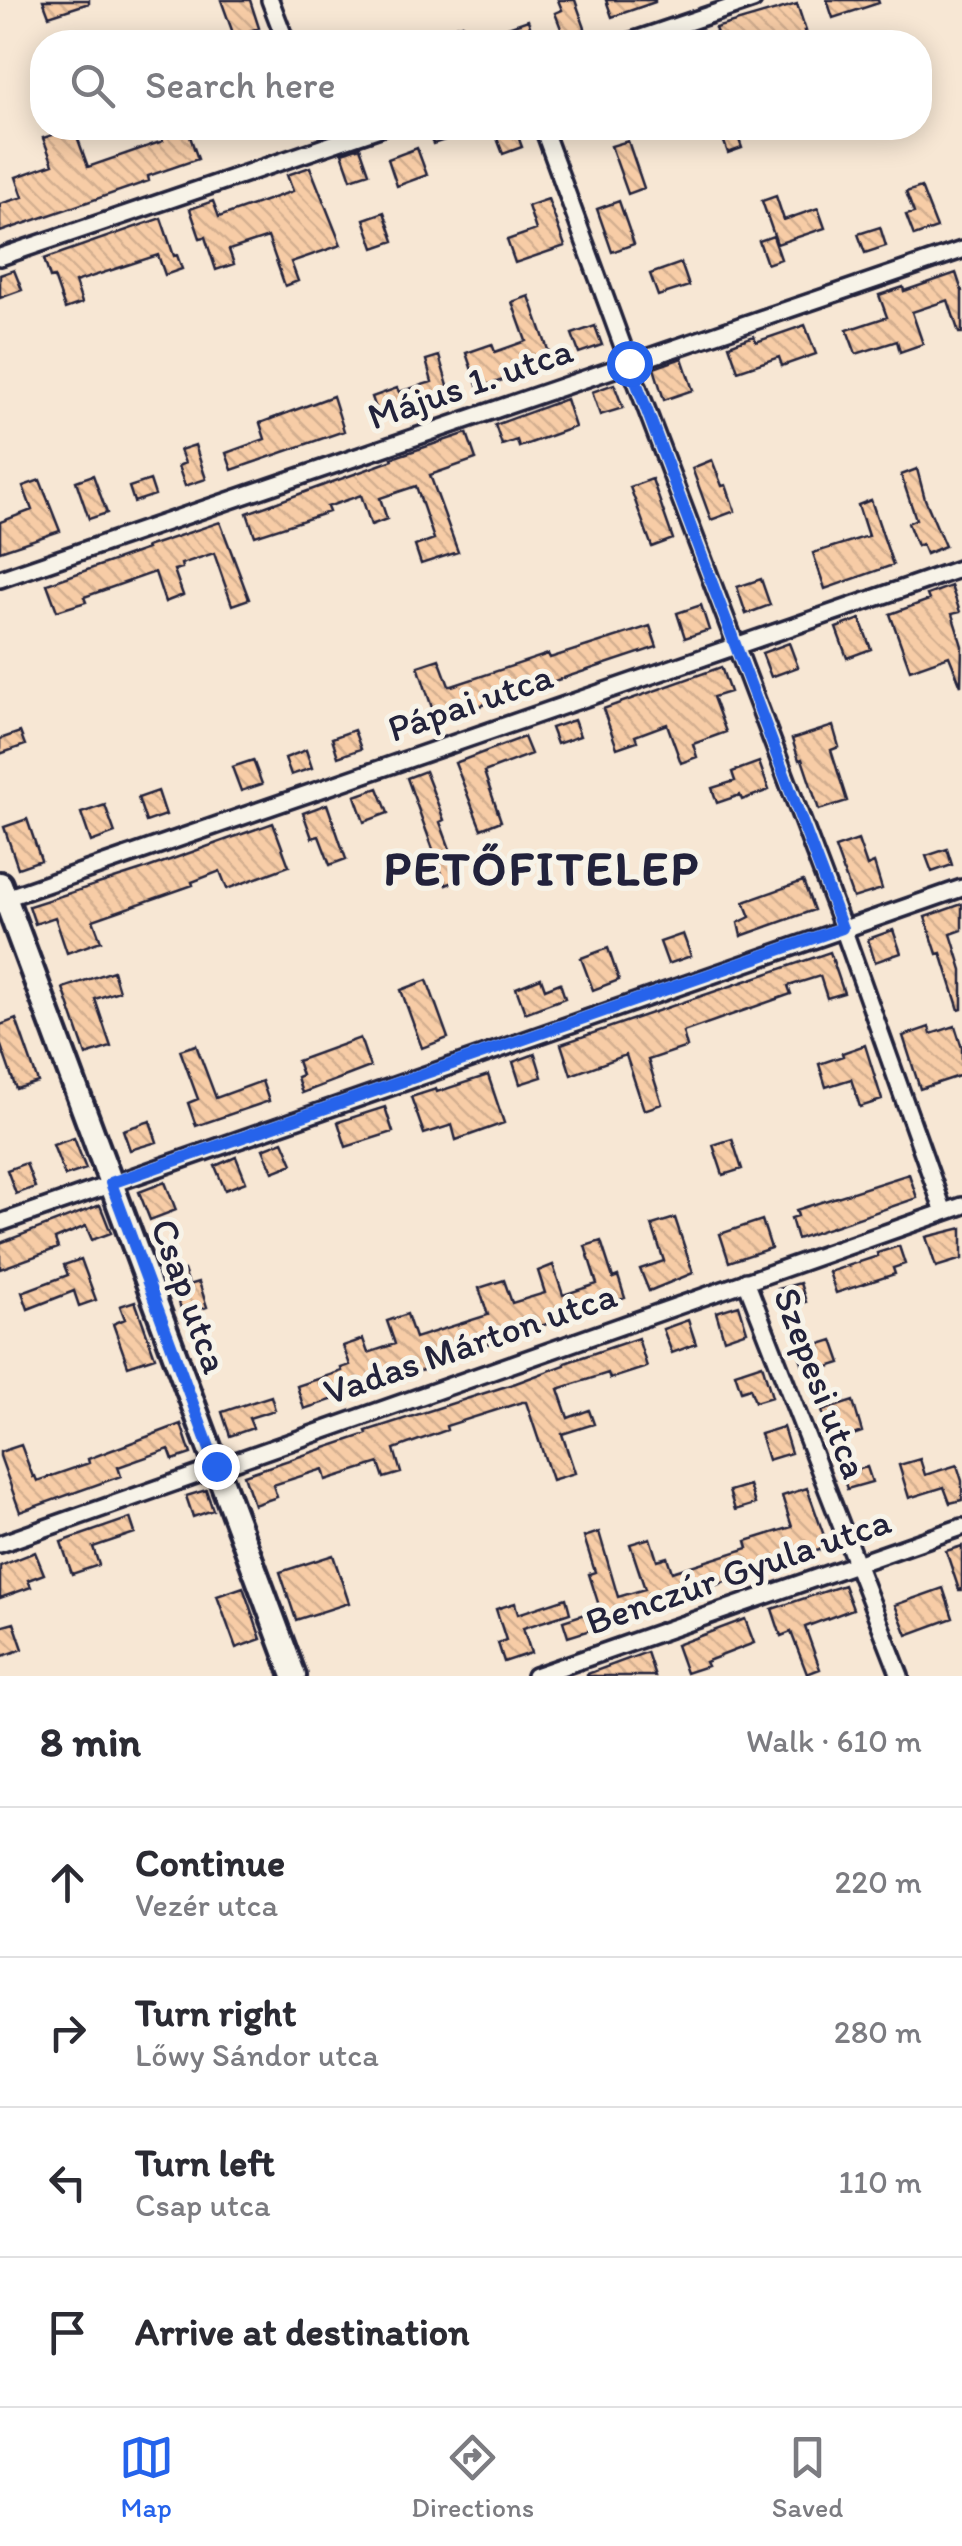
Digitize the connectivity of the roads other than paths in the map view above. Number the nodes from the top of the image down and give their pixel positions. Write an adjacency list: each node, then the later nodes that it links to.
1 (270, 0): 3 (street)
2 (753, 0): 4 (street)
3 (281, 30)
4 (664, 30)
5 (323, 140): 8 (street)
6 (343, 140): 8 (street)
7 (548, 140): 11 (street)
8 (325, 146): 10 (street)
9 (962, 250): 11 (street, Május 1. utca)
10 (0, 257)
11 (629, 363): 13 (street, Május 1. utca); 14 (street)
12 (962, 568): 14 (street, Pápai utca)
13 (0, 579)
14 (734, 645): 16 (street, Pápai utca); 17 (street)
15 (962, 888): 17 (street)
16 (2, 894): 18 (street, Csap utca)
17 (842, 928): 18 (street); 20 (street)
18 (111, 1183): 21 (street); 23 (street, Csap utca)
19 (962, 1206): 20 (street, Vadas Márton utca)
20 (944, 1212): 22 (street, Vadas Márton utca)
21 (0, 1224)
22 (746, 1281): 23 (street, Vadas Márton utca); 26 (street, Szepesi utca)
23 (216, 1466): 25 (street, Vadas Márton utca); 27 (street, Csap utca)
24 (962, 1527): 26 (street, Benczúr Gyula utca)
25 (0, 1544)
26 (856, 1563): 28 (street, Benczúr Gyula utca); 29 (street, Szepesi utca)
27 (294, 1676)
28 (535, 1676)
29 (900, 1676)

